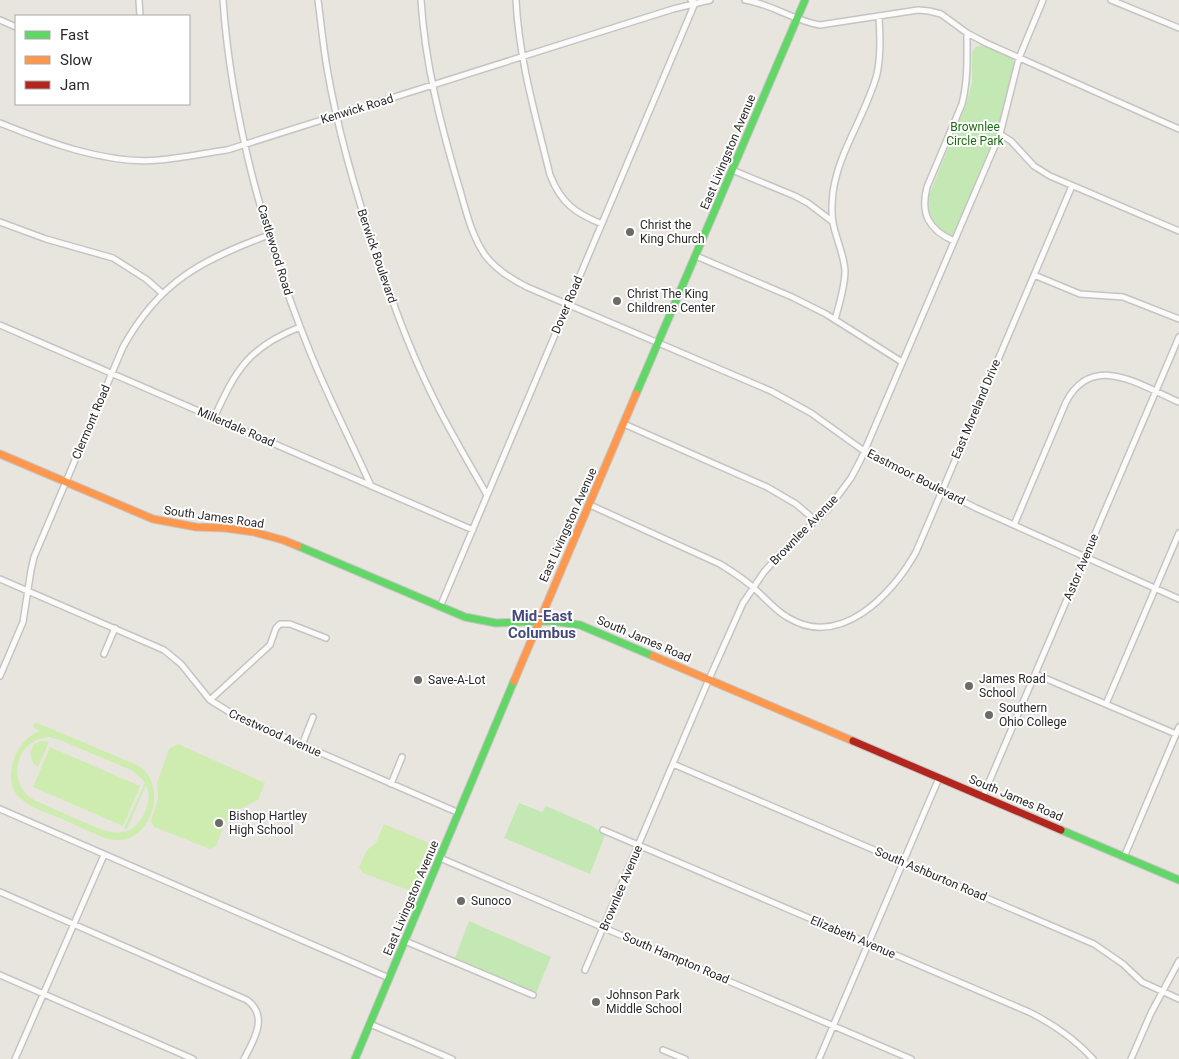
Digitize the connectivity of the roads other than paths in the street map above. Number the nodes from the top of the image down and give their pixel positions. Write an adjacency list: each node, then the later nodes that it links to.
1 (138, 0): 12 (street)
2 (223, 0): 26 (street, Castlewood Road)
3 (318, 0): 22 (street, Berwick Boulevard)
4 (420, 0): 21 (street, Eastmoor Boulevard)
5 (516, 0): 19 (street)
6 (710, 0): 11 (street, Kenwick Road)
7 (745, 0): 14 (street)
8 (805, 0): 14 (main road, East Livingston Avenue)
9 (1043, 0): 20 (street, Brownlee Avenue)
10 (1111, 0): 17 (street)
11 (693, 2): 19 (street, Kenwick Road); 31 (street, Dover Road)
12 (140, 15)
13 (879, 17): 14 (street); 18 (street); 30 (street)
14 (797, 18): 27 (main road, East Livingston Avenue)
15 (0, 20): 16 (street)
16 (15, 27)
17 (1179, 28)
18 (968, 33): 20 (street); 34 (street)
19 (523, 57): 21 (street, Kenwick Road); 31 (street)
20 (1019, 58): 24 (street); 25 (street, Brownlee Avenue)
21 (433, 86): 22 (street, Kenwick Road); 38 (street, Eastmoor Boulevard)
22 (337, 115): 26 (street, Kenwick Road); 56 (street, Berwick Boulevard)
23 (0, 123): 26 (street, Kenwick Road)
24 (1179, 129)
25 (1000, 134): 28 (street); 34 (street, Brownlee Avenue)
26 (246, 144): 33 (street, Castlewood Road)
27 (732, 170): 30 (street); 35 (main road, East Livingston Avenue)
28 (1072, 186): 32 (street); 36 (street, East Moreland Drive)
29 (0, 222): 37 (street)
30 (832, 222): 40 (street)
31 (602, 224): 38 (street, Dover Road)
32 (1179, 231)
33 (269, 235): 37 (street, Clermont Road); 42 (street, Castlewood Road)
34 (954, 241): 45 (street, Brownlee Avenue)
35 (696, 256): 40 (street); 44 (main road, East Livingston Avenue)
36 (1034, 275): 39 (street); 55 (street, East Moreland Drive)
37 (162, 293): 46 (street, Clermont Road)
38 (568, 304): 44 (street, Eastmoor Boulevard); 56 (street, Dover Road)
39 (1179, 319)
40 (835, 320): 45 (street)
41 (0, 325): 46 (street, Millerdale Road)
42 (300, 327): 49 (street); 54 (street, Castlewood Road)
43 (1179, 337): 47 (street, Astor Avenue)
44 (659, 343): 50 (main road, East Livingston Avenue); 51 (street, Eastmoor Boulevard)
45 (902, 362): 51 (street, Brownlee Avenue)
46 (112, 374): 49 (street, Millerdale Road); 53 (street, Clermont Road)
47 (1156, 392): 48 (street); 59 (street); 62 (street, Astor Avenue)
48 (1179, 402)
49 (214, 418): 54 (street, Millerdale Road)
50 (624, 424): 57 (main road, East Livingston Avenue); 58 (street)
51 (864, 452): 55 (street, Eastmoor Boulevard); 58 (street, Brownlee Avenue)
52 (0, 454): 53 (main road, South James Road)
53 (66, 482): 66 (street, Clermont Road); 68 (main road, South James Road)
54 (371, 486): 60 (street, Millerdale Road)
55 (942, 490): 59 (street, Eastmoor Boulevard); 64 (street, East Moreland Drive)
56 (487, 495): 60 (street, Dover Road)
57 (590, 505): 64 (street, East Moreland Drive); 69 (main road, East Livingston Avenue)
58 (816, 521): 64 (street, Brownlee Avenue)
59 (1014, 525): 62 (street, Eastmoor Boulevard)
60 (472, 530): 68 (street, Dover Road)
61 (1179, 533): 65 (street)
62 (1085, 557): 65 (street, Eastmoor Boulevard); 74 (street, Astor Avenue)
63 (0, 579): 66 (street, Crestwood Avenue)
64 (753, 587): 76 (street, Brownlee Avenue)
65 (1156, 588): 67 (street, Eastmoor Boulevard); 78 (street)
66 (27, 590): 70 (street, Crestwood Avenue); 73 (street, Clermont Road)
67 (1179, 599)
68 (440, 607): 69 (main road, South James Road)
69 (539, 621): 76 (main road, South James Road); 89 (main road, East Livingston Avenue)
70 (115, 628): 72 (street); 77 (street, Crestwood Avenue)
71 (326, 638): 77 (street)
72 (104, 654)
73 (2, 666): 75 (street, Clermont Road)
74 (1035, 674): 78 (street); 87 (street, Astor Avenue)
75 (0, 676)
76 (709, 679): 84 (street, Brownlee Avenue); 85 (main road, South James Road)
77 (210, 700): 82 (street, Crestwood Avenue)
78 (1106, 704): 81 (street)
79 (313, 717): 82 (street)
80 (1179, 727): 81 (street)
81 (1176, 734): 93 (street)
82 (302, 745): 86 (street, Crestwood Avenue)
83 (402, 757): 86 (street)
84 (673, 764): 91 (street, Brownlee Avenue); 95 (street, South Ashburton Road)
85 (939, 778): 87 (main road, South James Road); 95 (street)
86 (391, 784): 89 (street, Crestwood Avenue)
87 (982, 796): 93 (main road, South James Road)
88 (0, 809): 92 (street)
89 (459, 813): 94 (main road, East Livingston Avenue)
90 (603, 830): 91 (street, Elizabeth Avenue)
91 (638, 846): 99 (street, Brownlee Avenue); 101 (street, Elizabeth Avenue)
92 (104, 854): 98 (street); 105 (street)
93 (1124, 856): 96 (main road, South James Road)
94 (440, 858): 99 (street, South Hampton Road); 100 (main road, East Livingston Avenue)
95 (903, 862): 101 (street); 106 (street, South Ashburton Road)
96 (1179, 880)
97 (0, 892): 98 (street)
98 (74, 924): 107 (street); 115 (street)
99 (604, 928): 103 (street, Brownlee Avenue); 111 (street, South Hampton Road)
100 (405, 941): 105 (main road, East Livingston Avenue); 108 (street)
101 (868, 944): 111 (street); 121 (street, Elizabeth Avenue)
102 (1179, 961): 106 (street)
103 (585, 970)
104 (0, 975): 107 (street)
105 (389, 978): 110 (main road, East Livingston Avenue)
106 (1162, 993): 109 (street, South Ashburton Road); 122 (street)
107 (43, 994): 113 (street); 114 (street)
108 (533, 995)
109 (1179, 999)
110 (370, 1024): 116 (main road, East Livingston Avenue); 117 (street)
111 (833, 1026): 119 (street); 120 (street, South Hampton Road)
112 (663, 1050): 118 (street)
113 (15, 1059)
114 (193, 1059)
115 (244, 1059)
116 (355, 1059)
117 (452, 1059)
118 (685, 1059)
119 (819, 1059)
120 (912, 1059)
121 (1093, 1059)
122 (1131, 1059)

